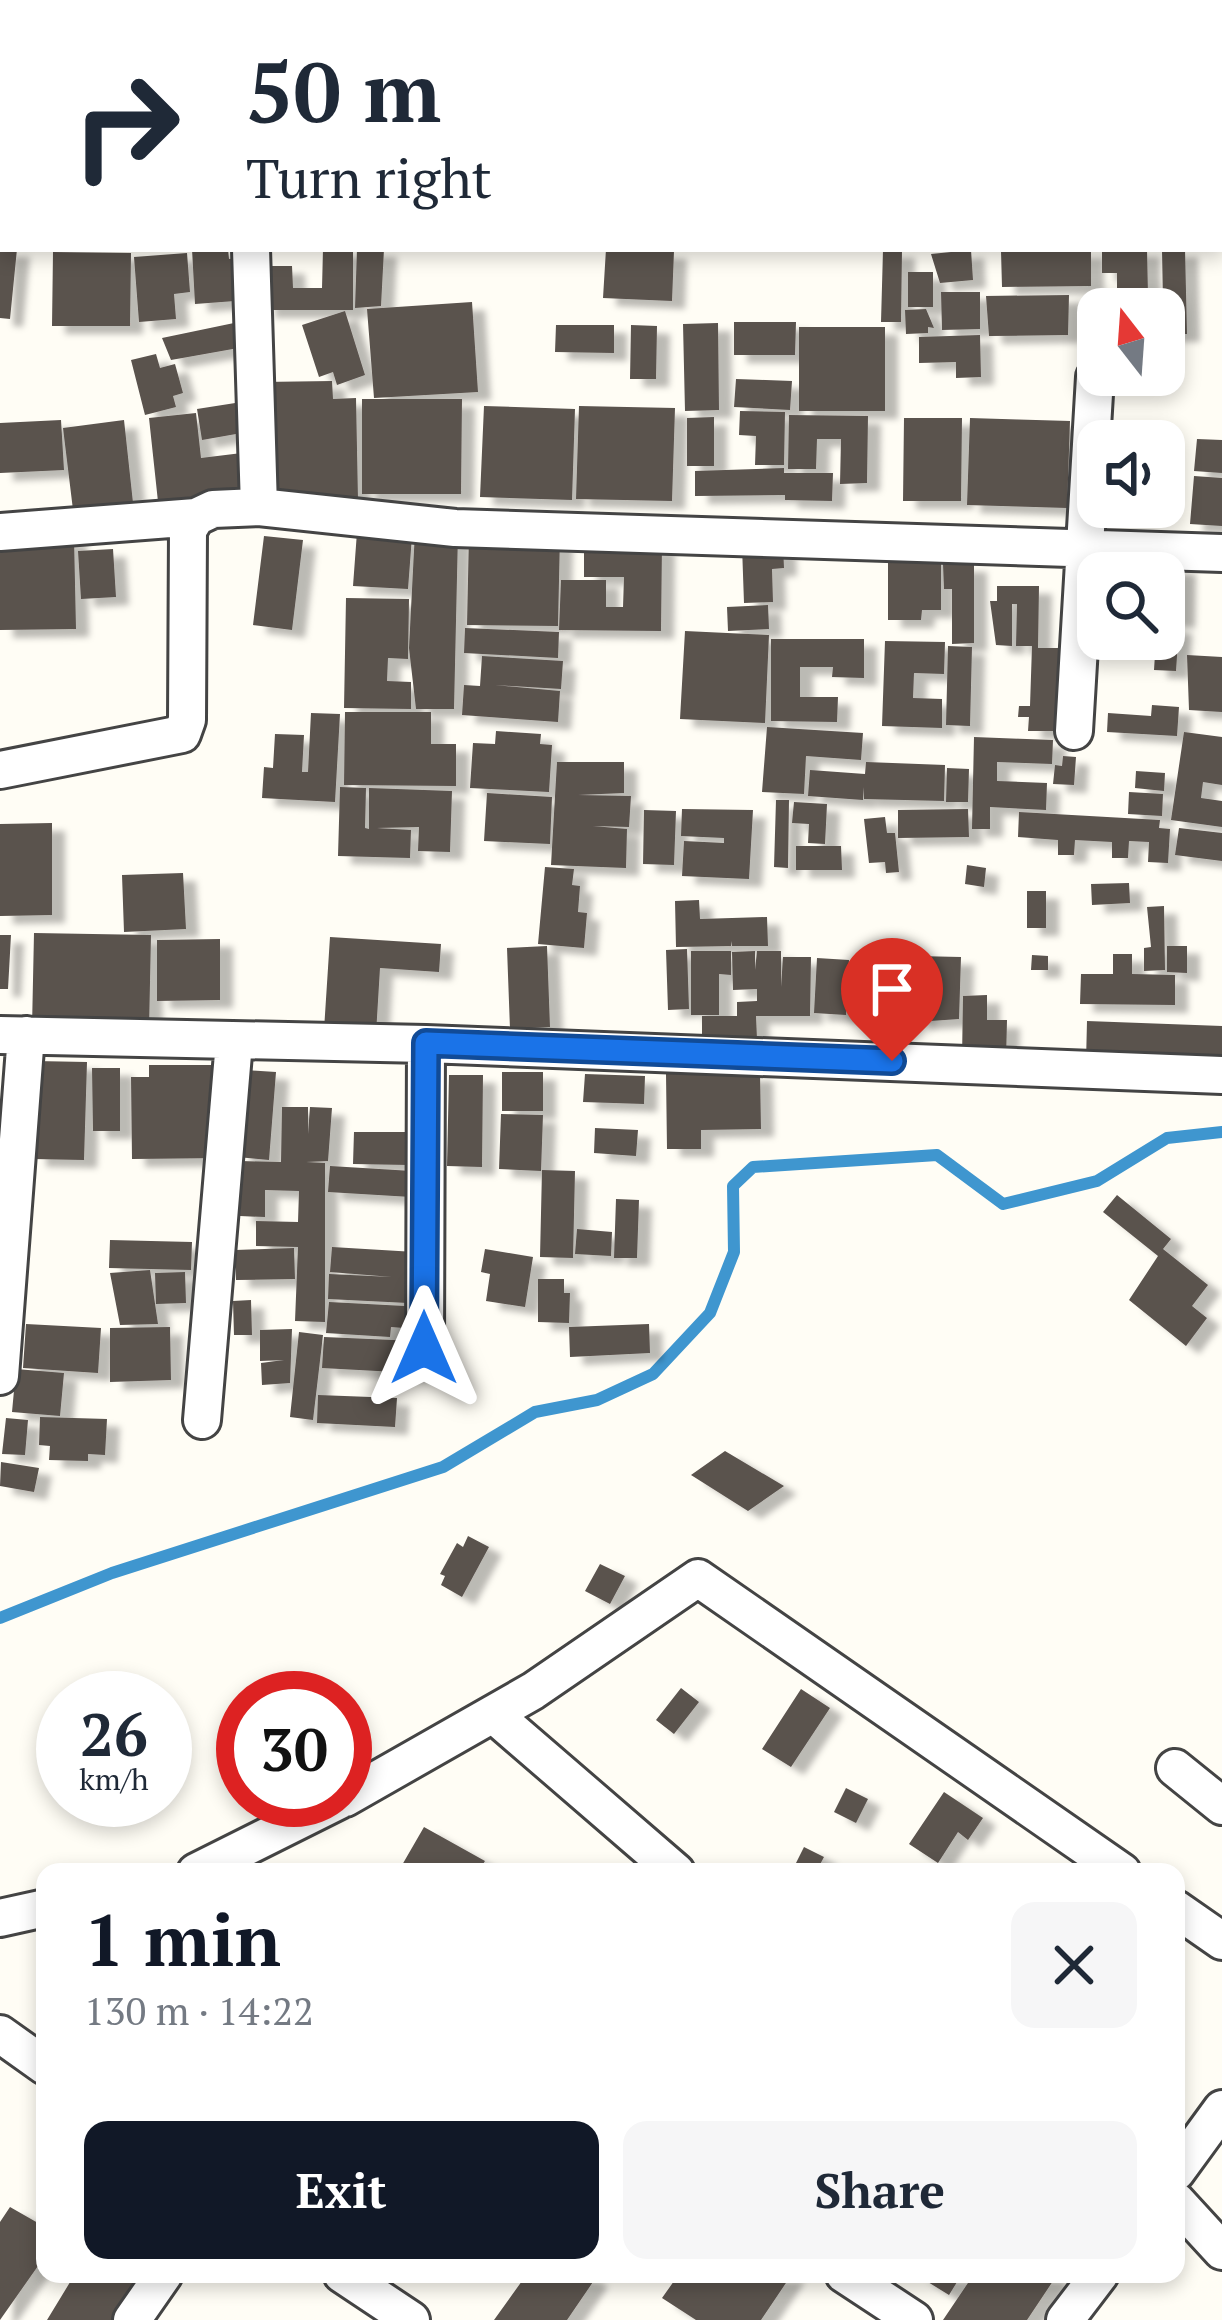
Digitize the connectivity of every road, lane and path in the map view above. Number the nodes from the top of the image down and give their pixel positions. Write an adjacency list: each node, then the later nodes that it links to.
1 (251, 252): 3 (street)
2 (1093, 396): 6 (street)
3 (259, 507): 4 (street); 6 (street)
4 (196, 517): 5 (street); 9 (street)
5 (0, 532)
6 (1081, 548): 7 (street); 8 (street)
7 (1222, 553)
8 (1074, 731)
9 (0, 770)
10 (13, 1035): 11 (street); 15 (street)
11 (234, 1042): 12 (street); 16 (street)
12 (426, 1043): 13 (street); 14 (street)
13 (1222, 1076)
14 (424, 1348)
15 (0, 1376)
16 (202, 1420)
17 (493, 1714): 19 (street); 23 (street); 24 (street)
18 (1174, 1768): 20 (street)
19 (372, 1783)
20 (1222, 1807)
21 (287, 1827): 22 (street)
22 (214, 1863)
23 (666, 1863)
24 (1110, 1863)
25 (36, 1910): 27 (street)
26 (1185, 1915): 28 (street)
27 (0, 1918)
28 (1222, 1941)
29 (0, 2034): 30 (street)
30 (36, 2060)
31 (1222, 2109): 32 (street)
32 (1185, 2160)
33 (1185, 2211): 34 (street)
34 (1222, 2252)
35 (158, 2283): 39 (street)
36 (356, 2283): 40 (street)
37 (858, 2283): 41 (street)
38 (1093, 2283): 42 (street)
39 (132, 2320)
40 (412, 2320)
41 (914, 2320)
42 (1065, 2320)

